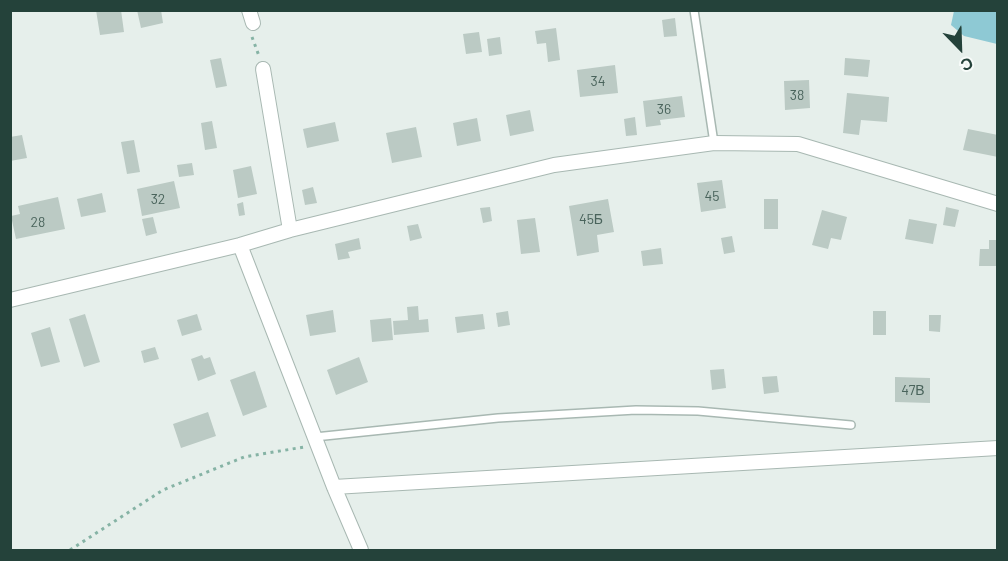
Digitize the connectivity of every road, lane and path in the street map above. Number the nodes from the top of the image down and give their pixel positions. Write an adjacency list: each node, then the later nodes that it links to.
1 (694, 10): 4 (lane)
2 (251, 17): 3 (path)
3 (264, 69): 6 (street)
4 (714, 143): 5 (street); 6 (street)
5 (998, 204)
6 (290, 230): 7 (street)
7 (240, 245): 8 (street); 10 (street)
8 (10, 300)
9 (851, 425): 10 (lane)
10 (316, 441): 12 (street); 13 (path)
11 (998, 448): 12 (street)
12 (334, 487): 14 (street)
13 (70, 550)
14 (361, 550)

